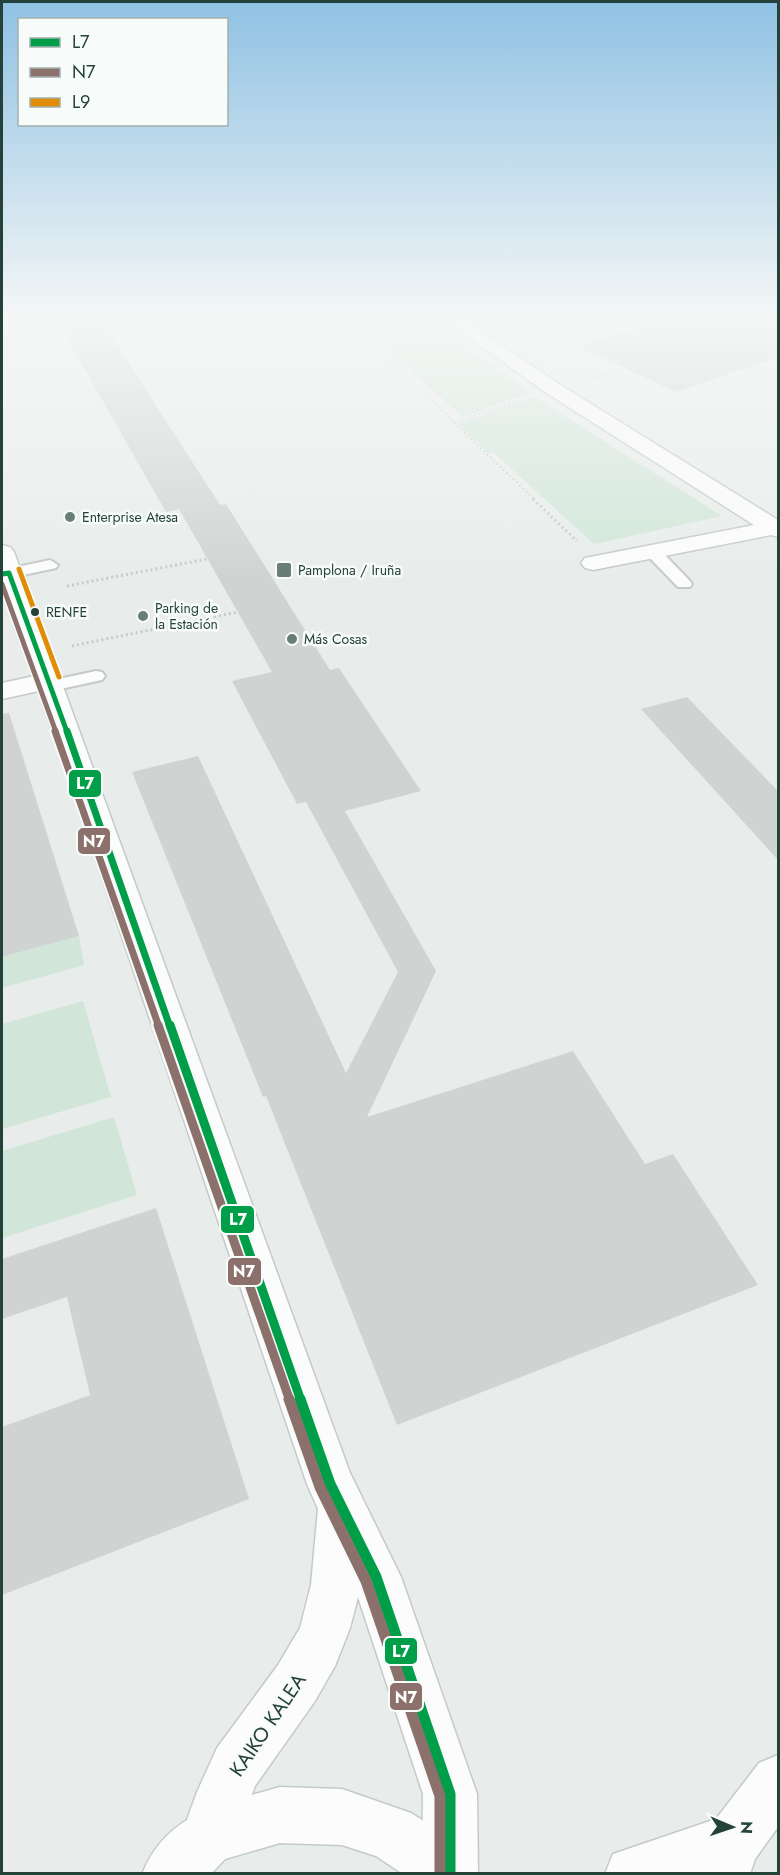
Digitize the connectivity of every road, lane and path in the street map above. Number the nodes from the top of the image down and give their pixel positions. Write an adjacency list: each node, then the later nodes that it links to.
1 (434, 404): 4 (path)
2 (506, 404): 4 (path)
3 (579, 404): 5 (street)
4 (453, 423): 6 (path)
5 (777, 528): 7 (street)
6 (578, 542)
7 (652, 551): 9 (street); 12 (lane)
8 (207, 559): 13 (path)
9 (593, 563)
10 (50, 565): 11 (lane)
11 (4, 567): 17 (street, KAIKO KALEA)
12 (684, 584)
13 (60, 587)
14 (238, 612): 15 (path)
15 (72, 646)
16 (96, 676): 17 (lane)
17 (50, 683): 18 (street); 19 (street, KAIKO KALEA)
18 (2, 691)
19 (341, 1509): 21 (street, KAIKO KALEA); 25 (street, KAIKO KALEA)
20 (778, 1782): 22 (street)
21 (209, 1836): 23 (street); 24 (street)
22 (728, 1857): 26 (street)
23 (170, 1874)
24 (441, 1874)
25 (450, 1874)
26 (633, 1874)

